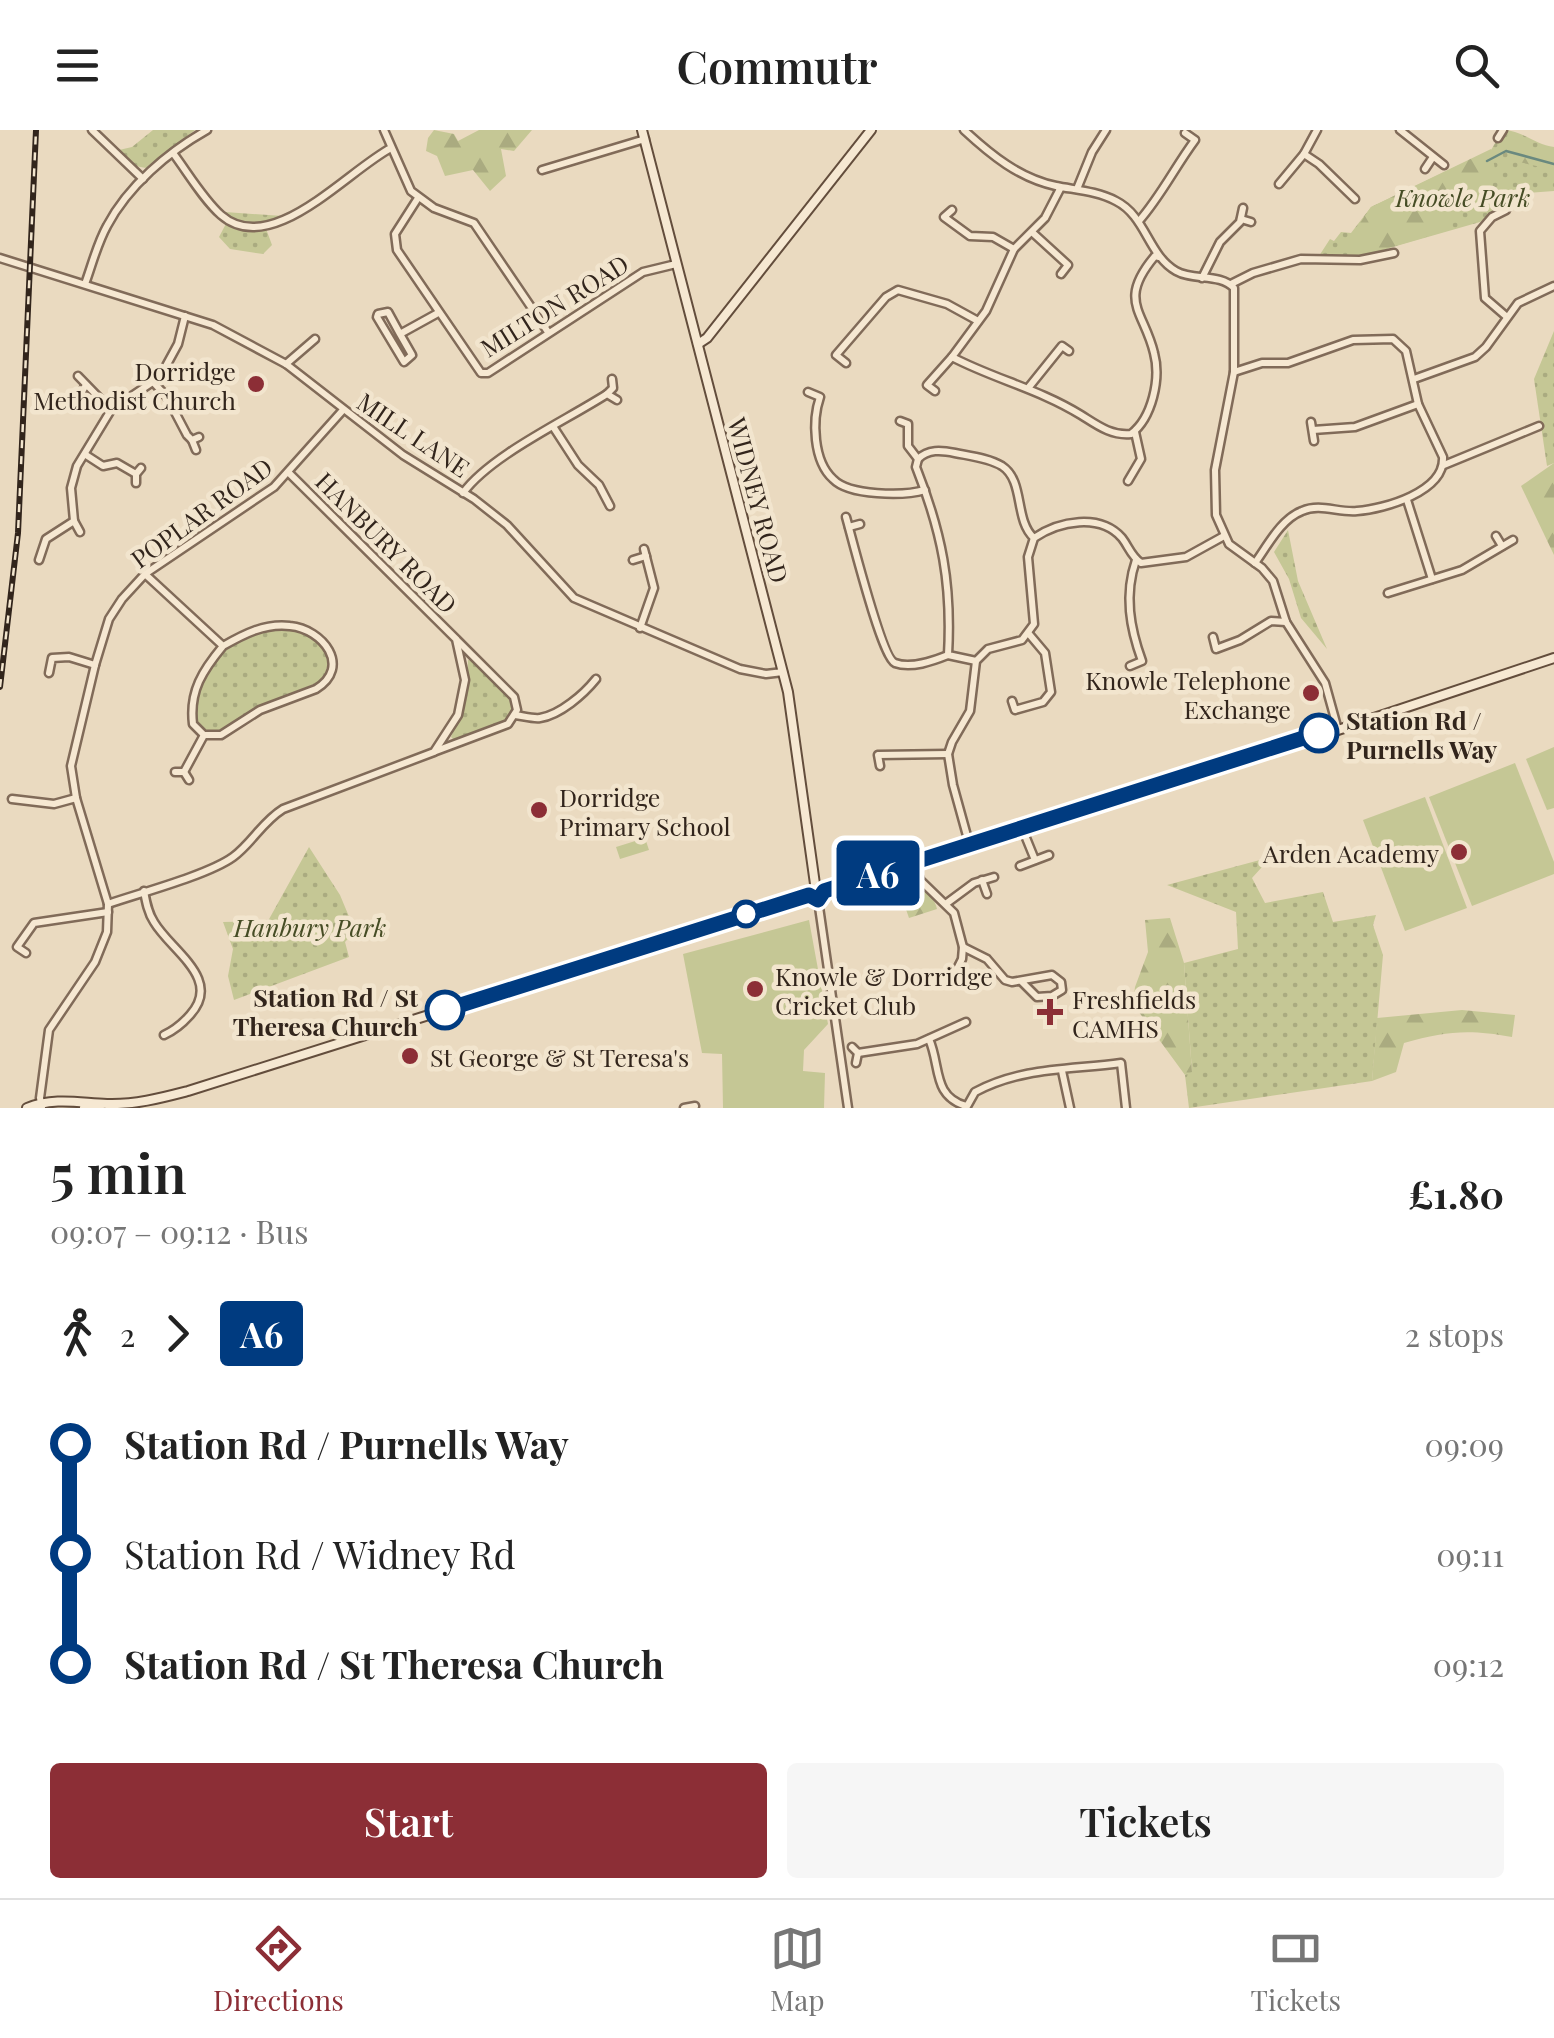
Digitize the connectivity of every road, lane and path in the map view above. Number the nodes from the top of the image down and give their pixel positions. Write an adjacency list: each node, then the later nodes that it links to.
1 (92, 130): 20 (street)
2 (208, 130): 14 (street)
3 (384, 130): 13 (street)
4 (871, 130): 50 (main road)
5 (964, 130): 22 (street)
6 (1106, 130): 23 (street)
7 (1317, 130): 15 (street)
8 (1400, 130): 16 (street)
9 (1503, 130): 12 (street)
10 (1185, 132): 30 (street)
11 (644, 135): 19 (street); 37 (main road, WIDNEY ROAD)
12 (1498, 138)
13 (392, 148): 14 (street); 24 (street)
14 (173, 153): 20 (street)
15 (1304, 154): 21 (street); 25 (street)
16 (1433, 158): 17 (street); 18 (street)
17 (1444, 165)
18 (1424, 169)
19 (542, 170)
20 (143, 179): 40 (street)
21 (1279, 184)
22 (1056, 186): 23 (street); 32 (street)
23 (1077, 189): 30 (street)
24 (418, 198): 43 (street, MILTON ROAD); 47 (street)
25 (1355, 200)
26 (1501, 200): 45 (street)
27 (1243, 208): 29 (street)
28 (952, 210): 33 (street)
29 (1241, 219): 31 (street); 39 (street)
30 (1139, 220): 36 (street)
31 (1251, 222)
32 (1032, 234): 33 (street); 38 (street)
33 (1014, 249): 46 (street)
34 (1394, 253): 41 (street)
35 (0, 258): 40 (street, MILL LANE)
36 (1160, 258): 39 (street); 75 (street)
37 (676, 264): 47 (street, MILTON ROAD); 50 (main road, WIDNEY ROAD)
38 (1061, 274)
39 (1202, 278): 41 (street)
40 (85, 284): 44 (street, MILL LANE)
41 (1231, 284): 55 (street)
42 (1554, 286): 45 (street)
43 (438, 312): 47 (street, MILTON ROAD); 48 (street)
44 (185, 316): 54 (street, MILL LANE); 59 (street)
45 (1507, 318): 58 (street)
46 (978, 321): 52 (street); 53 (street)
47 (548, 332)
48 (400, 334): 48 (street)
49 (315, 339): 54 (street)
50 (698, 344): 116 (main road, WIDNEY ROAD)
51 (1070, 351): 61 (street)
52 (952, 357): 61 (street); 62 (street)
53 (846, 363)
54 (286, 364): 69 (street, MILL LANE)
55 (1234, 372): 58 (street); 93 (street)
56 (78, 376): 60 (street)
57 (612, 379): 64 (street)
58 (1414, 379): 66 (street)
59 (154, 383): 68 (street); 77 (street)
60 (86, 385): 67 (street); 68 (street)
61 (1029, 387): 75 (street)
62 (934, 391)
63 (808, 392): 84 (street)
64 (607, 394): 65 (street); 73 (street)
65 (617, 400)
66 (1418, 404): 76 (street); 80 (street)
67 (73, 406)
68 (111, 410): 78 (street)
69 (343, 410): 81 (street, POPLAR ROAD); 85 (street, MILL LANE)
70 (900, 421): 79 (street)
71 (1526, 421): 74 (street)
72 (1539, 426): 74 (street)
73 (554, 428): 85 (street); 87 (street)
74 (1530, 430): 80 (street)
75 (1134, 432): 82 (street)
76 (1314, 441)
77 (196, 450)
78 (86, 455): 83 (street); 89 (street)
79 (918, 459): 84 (street); 95 (street)
80 (1444, 465): 86 (street)
81 (289, 473): 102 (street, POPLAR ROAD); 109 (street, HANBURY ROAD)
82 (1133, 478)
83 (136, 483)
84 (925, 490): 111 (street)
85 (464, 493): 106 (street, MILL LANE)
86 (1407, 500): 101 (street); 103 (street)
87 (610, 506)
88 (846, 517): 91 (street)
89 (74, 521): 92 (street); 98 (street)
90 (860, 524): 91 (street)
91 (849, 528): 111 (street)
92 (80, 532)
93 (1224, 536): 100 (street); 101 (street)
94 (1496, 536): 97 (street)
95 (1034, 538): 100 (street); 107 (street)
96 (1513, 540): 97 (street)
97 (1502, 546): 103 (street)
98 (38, 560)
99 (633, 560): 106 (street)
100 (1136, 560): 115 (street)
101 (1255, 563): 105 (street)
102 (146, 574): 110 (street); 114 (street, POPLAR ROAD)
103 (1432, 578): 104 (street)
104 (1388, 593)
105 (1286, 622): 108 (street); 121 (street)
106 (640, 628): 116 (street, MILL LANE)
107 (1029, 634): 113 (street); 119 (street)
108 (1213, 637)
109 (456, 639): 120 (street, HANBURY ROAD); 123 (street, HANBURY ROAD)
110 (223, 646): 122 (street); 122 (street)
111 (948, 655): 113 (street)
112 (1554, 658): 121 (main road)
113 (976, 661): 124 (street)
114 (94, 664): 117 (street); 127 (street, POPLAR ROAD)
115 (1130, 666)
116 (783, 672): 137 (main road, WIDNEY ROAD)
117 (49, 673)
118 (596, 680): 120 (street)
119 (1012, 702)
120 (515, 715): 123 (street)
121 (1338, 730): 129 (main road)
122 (204, 735): 126 (street)
123 (434, 752): 139 (street)
124 (948, 754): 125 (street); 130 (street)
125 (880, 766)
126 (189, 780)
127 (76, 798): 128 (street); 143 (street, POPLAR ROAD)
128 (12, 799)
129 (1022, 828): 130 (main road); 132 (street)
130 (970, 843): 133 (main road)
131 (1049, 855): 132 (street)
132 (1035, 860): 134 (street)
133 (914, 862): 138 (main road); 142 (street)
134 (1020, 866)
135 (994, 876): 136 (street)
136 (982, 880): 140 (street); 142 (street)
137 (815, 884): 138 (main road); 141 (main road)
138 (824, 891): 141 (main road)
139 (144, 892): 143 (street); 149 (street)
140 (987, 894)
141 (814, 898): 158 (main road); 165 (street)
142 (947, 903): 144 (street)
143 (108, 908): 145 (street); 159 (street)
144 (963, 947): 146 (street); 147 (street)
145 (26, 953)
146 (953, 977)
147 (1021, 981): 147 (street)
148 (966, 1022): 150 (street)
149 (164, 1034)
150 (929, 1040): 152 (street); 161 (street)
151 (852, 1046): 152 (street)
152 (858, 1054): 153 (street)
153 (856, 1064)
154 (1062, 1071): 155 (street); 166 (street); 167 (street)
155 (1003, 1081): 156 (street); 161 (street)
156 (1006, 1090)
157 (104, 1104): 158 (main road); 159 (main road); 163 (main road)
158 (154, 1104)
159 (41, 1105): 162 (main road)
160 (695, 1106): 164 (street)
161 (966, 1107)
162 (27, 1108)
163 (84, 1108)
164 (684, 1108)
165 (848, 1108)
166 (1070, 1108)
167 (1126, 1108)

